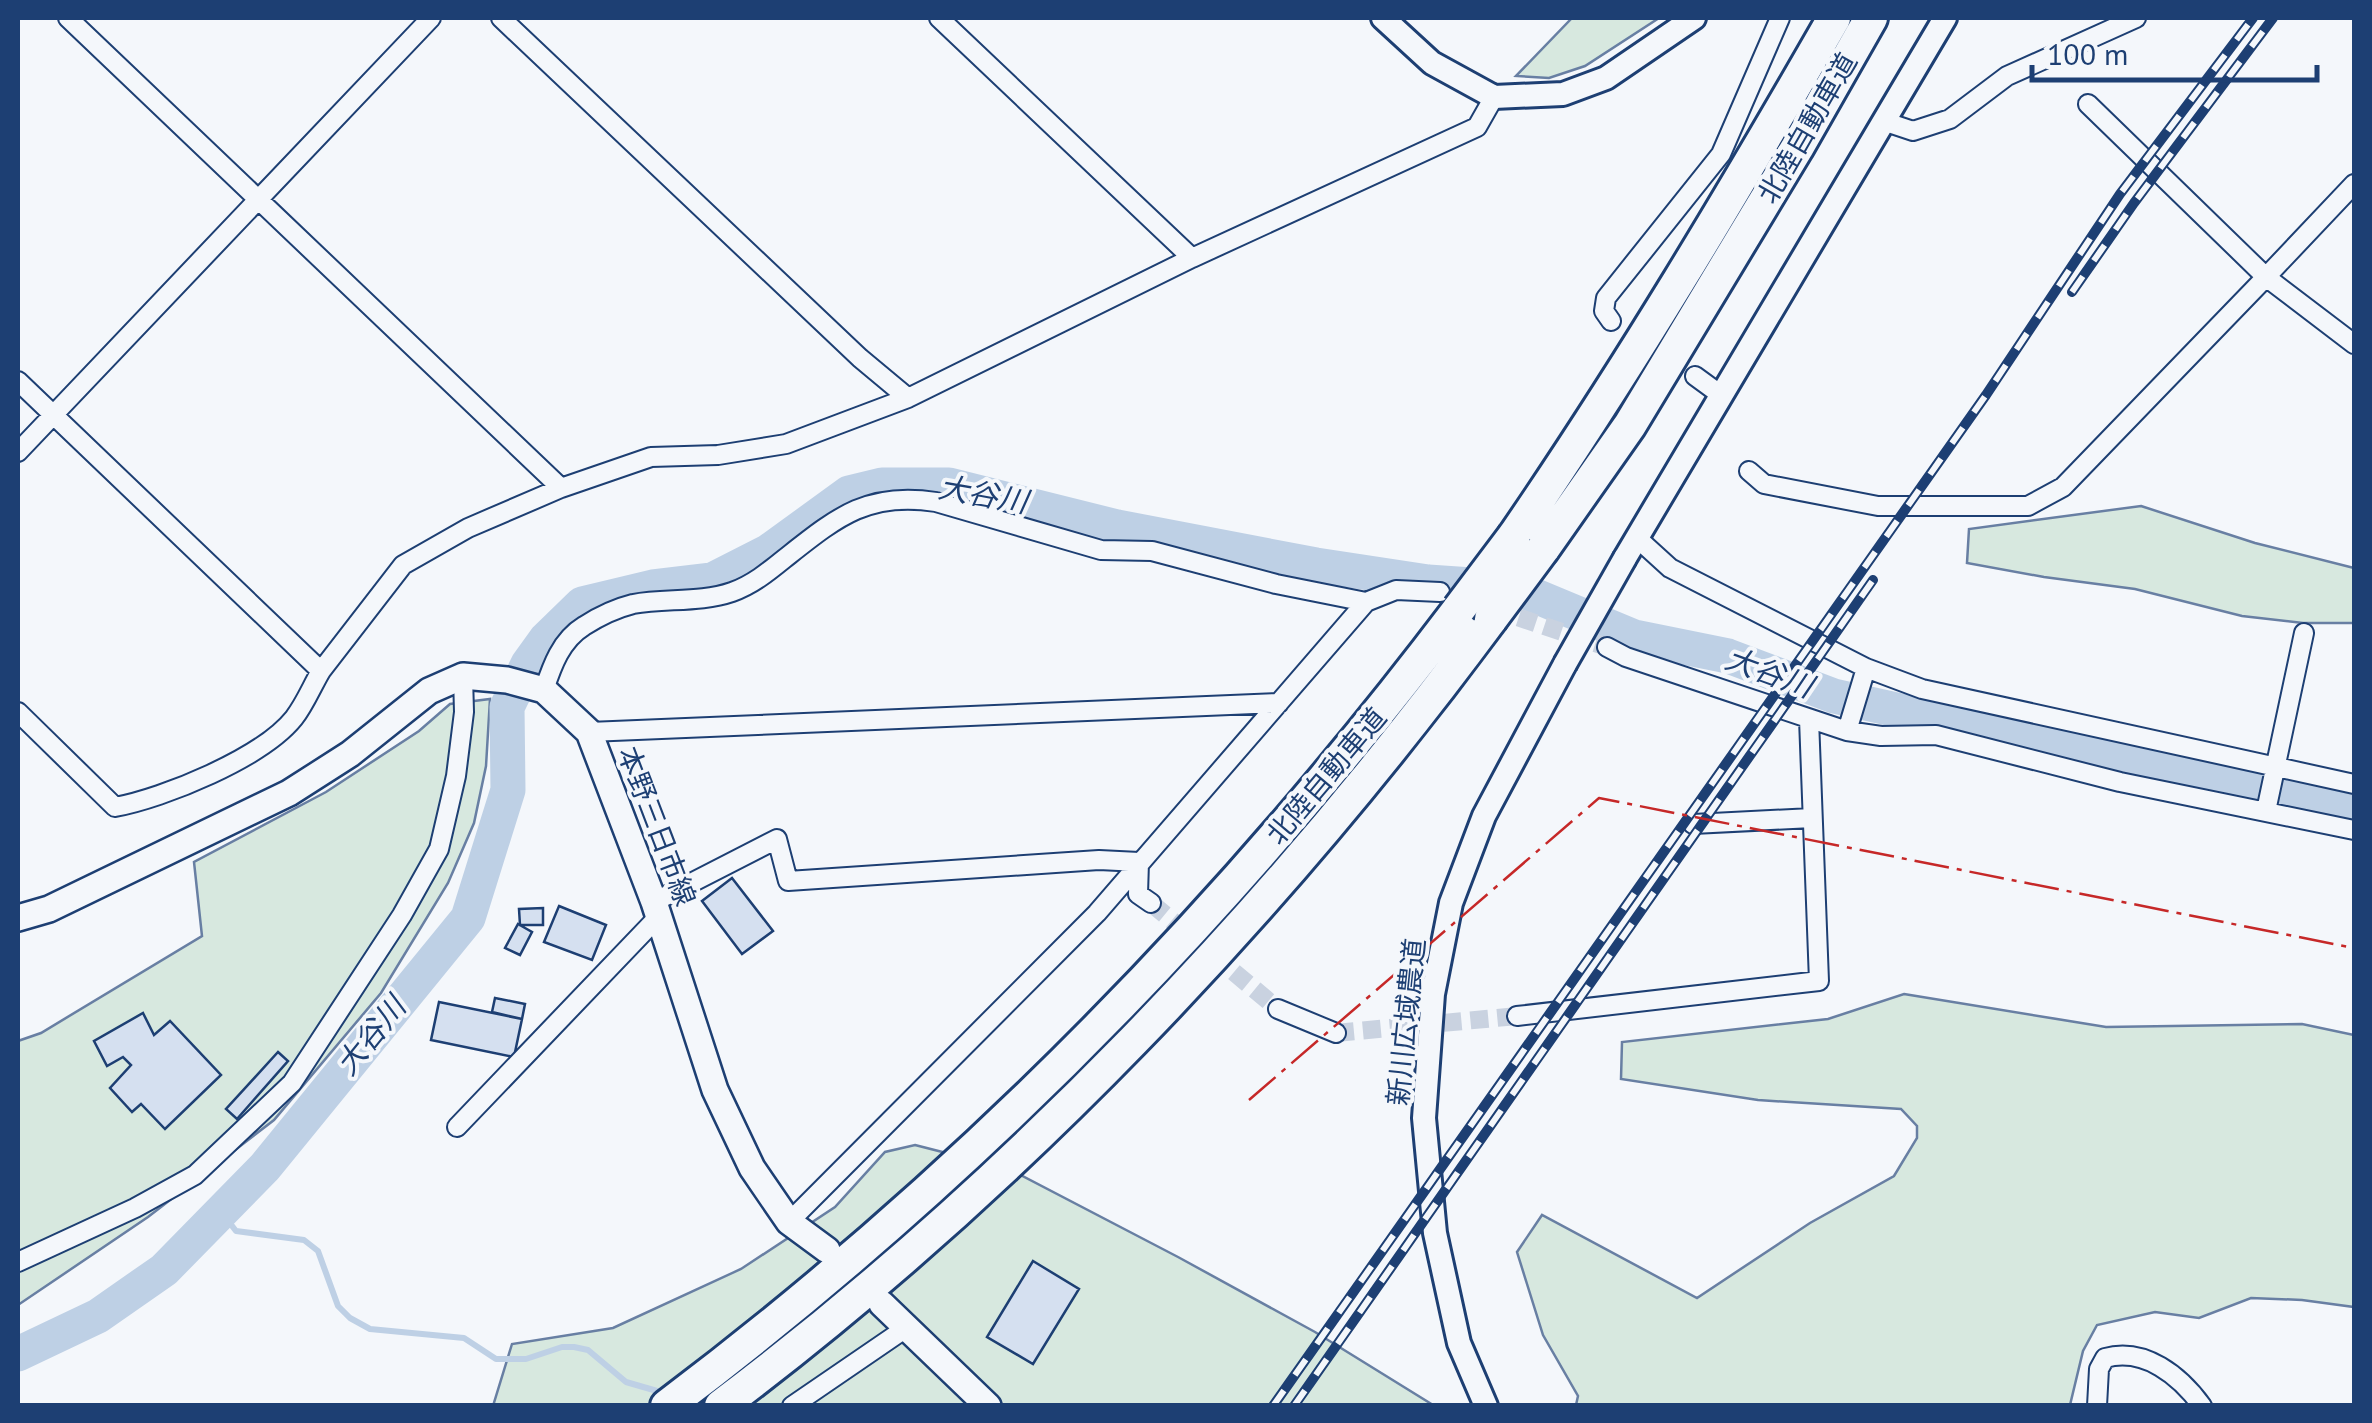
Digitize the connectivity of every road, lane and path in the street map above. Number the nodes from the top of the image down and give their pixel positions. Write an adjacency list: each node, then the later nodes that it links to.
1 (68, 18): 16 (street)
2 (431, 18): 16 (street)
3 (501, 18): 24 (street)
4 (939, 18): 17 (street)
5 (1383, 18): 12 (street)
6 (1694, 18): 12 (street)
7 (1780, 18): 19 (street)
8 (1834, 18): 29 (highway, 北陸自動車道)
9 (1871, 18): 29 (highway, 北陸自動車道)
10 (1944, 18): 14 (street)
11 (2136, 18): 14 (street)
12 (1494, 97): 17 (street)
13 (2088, 104): 18 (street)
14 (1883, 121): 23 (street)
15 (2354, 184): 18 (street)
16 (259, 198): 25 (street); 28 (street)
17 (1192, 258): 24 (street)
18 (2266, 278): 20 (street); 27 (street)
19 (1612, 321)
20 (2354, 344)
21 (1695, 376): 23 (street)
22 (18, 380): 25 (street)
23 (1721, 395): 30 (street)
24 (908, 398): 28 (street)
25 (53, 414): 26 (street); 36 (street)
26 (18, 452)
27 (1749, 471)
28 (561, 488): 36 (street)
29 (1528, 543): 31 (highway, 北陸自動車道, bridge); 64 (highway, 北陸自動車道, bridge)
30 (1631, 548): 35 (street); 67 (street, 新川広域農道, bridge)
31 (1450, 600): 32 (street); 63 (highway, 北陸自動車道)
32 (1366, 602): 38 (street); 39 (street)
33 (2304, 633): 44 (street)
34 (1607, 647): 41 (street)
35 (1866, 668): 42 (street); 44 (street)
36 (321, 671): 40 (street)
37 (463, 676): 38 (main road); 53 (main road); 60 (street)
38 (544, 690): 43 (main road, 本野三日市線)
39 (1279, 703): 43 (street); 50 (street)
40 (18, 712)
41 (1810, 719): 42 (street); 47 (street)
42 (1847, 731): 46 (street)
43 (589, 732): 52 (main road, 本野三日市線)
44 (2275, 767): 45 (street); 46 (street)
45 (2354, 784)
46 (2266, 811): 49 (street)
47 (1812, 818): 48 (street); 55 (street)
48 (1693, 824)
49 (2354, 830)
50 (1138, 862): 51 (street); 52 (street); 58 (street)
51 (1151, 904)
52 (657, 909): 57 (street); 58 (main road, 本野三日市線)
53 (18, 918)
54 (1278, 1009): 56 (street)
55 (1517, 1016)
56 (1336, 1033)
57 (458, 1128)
58 (790, 1222): 59 (main road, 本野三日市線)
59 (827, 1250)
60 (18, 1262)
61 (882, 1304): 62 (main road)
62 (906, 1328): 65 (street); 66 (main road)
63 (667, 1406)
64 (721, 1406)
65 (792, 1406)
66 (988, 1406)
67 (1486, 1406)
68 (2097, 1406): 69 (street)
69 (2202, 1406)

